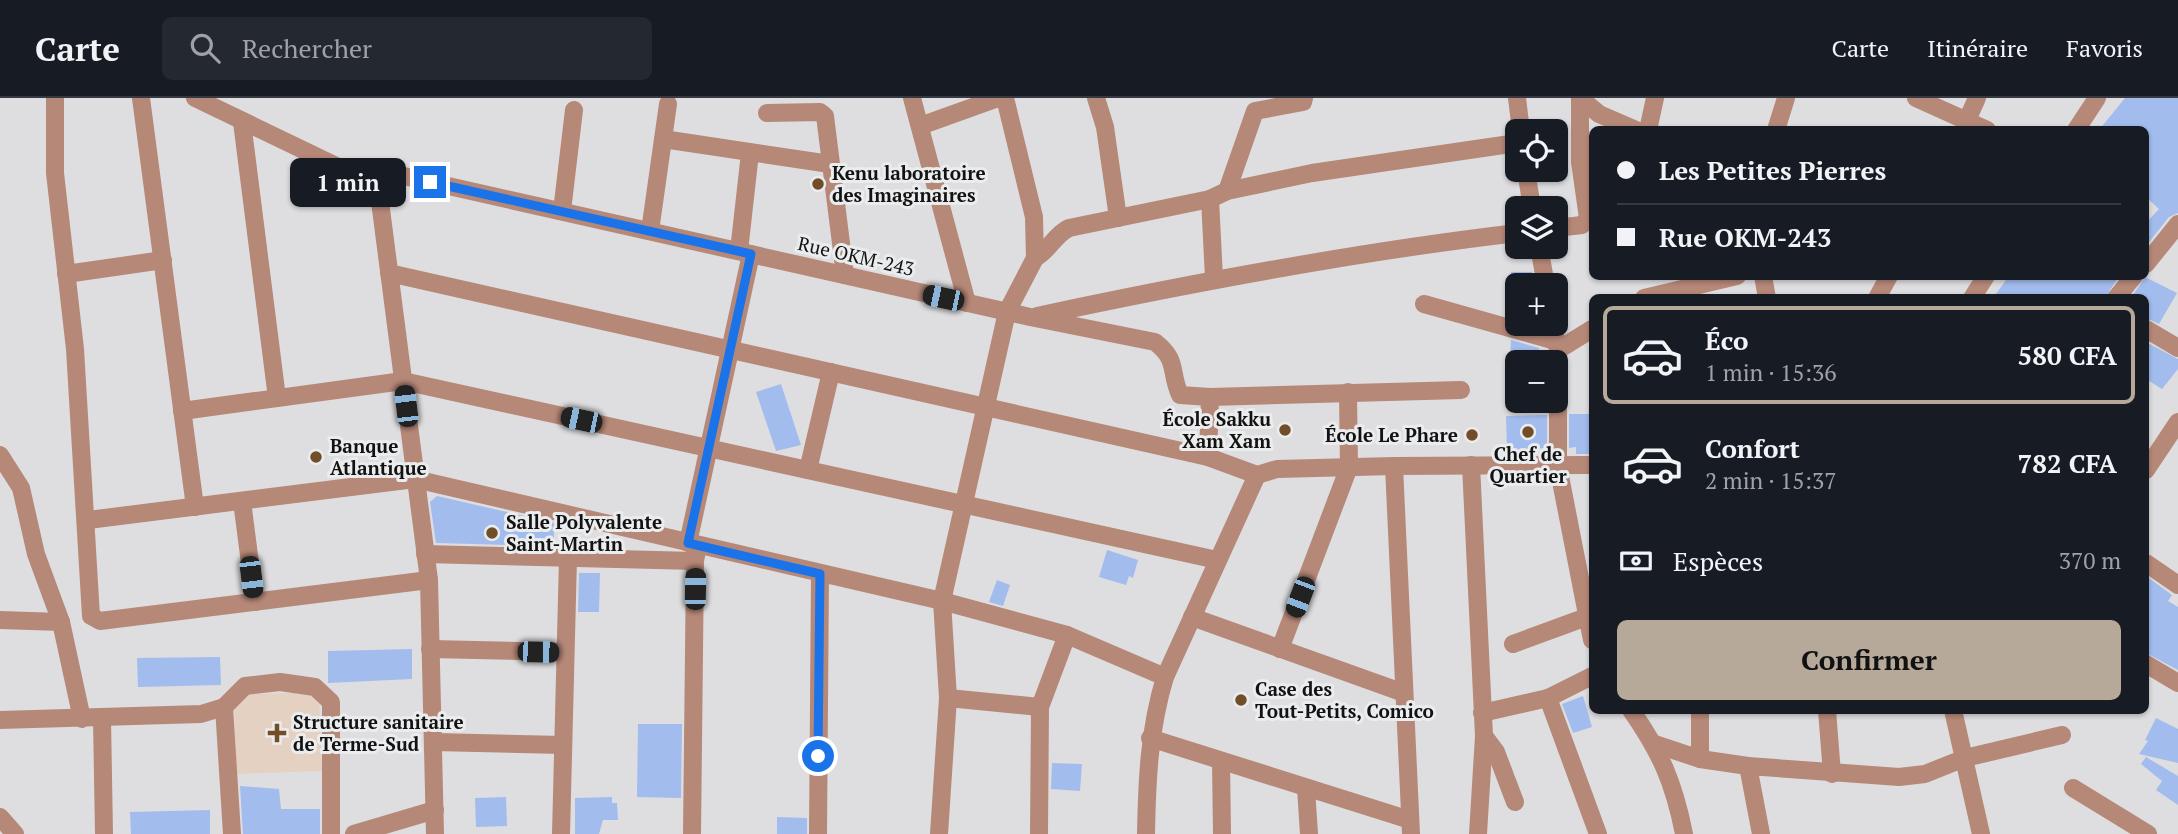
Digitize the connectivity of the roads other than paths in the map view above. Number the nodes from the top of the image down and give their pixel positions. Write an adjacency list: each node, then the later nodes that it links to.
1 (55, 98): 46 (street)
2 (141, 98): 43 (street)
3 (195, 98): 21 (street)
4 (912, 98): 22 (street)
5 (998, 98): 22 (street)
6 (1005, 98): 42 (street)
7 (1096, 98): 36 (street)
8 (1304, 98): 33 (street)
9 (1517, 98): 20 (street)
10 (1580, 98): 23 (street); 37 (street)
11 (1654, 98): 24 (street)
12 (1786, 98): 25 (street)
13 (1916, 98): 19 (street)
14 (1977, 98): 19 (street)
15 (2097, 98): 27 (street)
16 (668, 104): 28 (street)
17 (574, 110): 35 (street)
18 (766, 113): 31 (street)
19 (1968, 118): 26 (street)
20 (1520, 119)
21 (242, 122): 32 (street); 67 (street)
22 (920, 126): 53 (street)
23 (1627, 126)
24 (1649, 126)
25 (1777, 126)
26 (1981, 126)
27 (2079, 126)
28 (663, 139): 30 (street); 38 (street)
29 (1505, 145): 33 (street)
30 (750, 153): 31 (street); 41 (street)
31 (830, 164): 47 (street)
32 (378, 186): 35 (street, Rue OKM-243); 45 (street)
33 (1227, 191): 34 (street)
34 (1210, 199): 36 (street); 48 (street)
35 (562, 211): 38 (street, Rue OKM-243)
36 (1118, 218): 42 (street)
37 (1568, 227)
38 (650, 232): 41 (street, Rue OKM-243)
39 (2176, 232): 44 (street)
40 (1505, 234): 48 (street)
41 (745, 253): 47 (street, Rue OKM-243); 61 (street)
42 (1035, 258): 55 (street)
43 (163, 260): 46 (street); 69 (street)
44 (2149, 261)
45 (389, 272): 61 (street); 63 (street)
46 (66, 274): 86 (street)
47 (845, 275): 53 (street, Rue OKM-243)
48 (1214, 278): 56 (street)
49 (1720, 280): 51 (street)
50 (2131, 280): 52 (street)
51 (1661, 294)
52 (2119, 294)
53 (967, 303): 55 (street, Rue OKM-243)
54 (1424, 304): 59 (street)
55 (1007, 312): 56 (street, Rue OKM-243); 68 (street)
56 (1030, 317): 66 (street, Rue OKM-243)
57 (1589, 330): 59 (street)
58 (2149, 331): 60 (street)
59 (1556, 338): 78 (street)
60 (2178, 348)
61 (730, 350): 62 (street); 71 (street)
62 (831, 372): 68 (street); 80 (street)
63 (403, 381): 67 (street); 71 (street); 82 (street)
64 (1461, 390): 65 (street, Rue OKM-243)
65 (1348, 392): 66 (street, Rue OKM-243); 79 (street)
66 (1210, 397): 74 (street)
67 (277, 398): 69 (street)
68 (985, 407): 74 (street); 84 (street)
69 (182, 411): 85 (street)
70 (2178, 422): 72 (street)
71 (709, 448): 80 (street); 87 (street)
72 (2150, 450)
73 (0, 455): 100 (street)
74 (1208, 457): 81 (street)
75 (1471, 465): 77 (street); 78 (street); 115 (street)
76 (1589, 465): 78 (street)
77 (1394, 466): 79 (street); 110 (street)
78 (1558, 466): 98 (street)
79 (1349, 467): 81 (street); 104 (street)
80 (808, 470): 84 (street)
81 (1257, 475): 90 (street)
82 (415, 479): 83 (street); 87 (street); 88 (street)
83 (242, 501): 85 (street); 96 (street)
84 (964, 504): 90 (street); 95 (street)
85 (195, 507): 86 (street)
86 (88, 520): 96 (street)
87 (693, 550): 89 (street); 92 (street); 147 (street)
88 (425, 554): 89 (street); 93 (street)
89 (568, 558): 105 (street)
90 (1217, 560): 97 (street)
91 (2149, 565): 94 (street)
92 (820, 574): 95 (street); 148 (street)
93 (429, 580): 96 (street); 103 (street)
94 (2178, 585)
95 (942, 601): 101 (street); 111 (street)
96 (255, 602)
97 (1192, 617): 104 (street); 107 (street)
98 (1589, 617): 102 (street)
99 (0, 620): 100 (street)
100 (61, 622): 120 (street)
101 (1068, 635): 107 (street); 114 (street)
102 (1513, 643)
103 (430, 649): 105 (street); 126 (street)
104 (1280, 649): 110 (street)
105 (565, 652): 128 (street)
106 (2149, 666): 109 (street)
107 (1165, 677): 125 (street)
108 (1589, 678): 112 (street)
109 (2178, 683)
110 (1404, 693): 139 (street)
111 (948, 698): 114 (street); 149 (street)
112 (1548, 698): 115 (street); 155 (street)
113 (224, 707): 121 (street); 142 (street); 143 (street)
114 (1040, 707): 150 (street)
115 (1482, 713): 124 (street)
116 (1634, 714): 127 (street)
117 (1700, 714): 130 (street)
118 (1827, 714): 133 (street)
119 (1954, 714): 129 (street)
120 (82, 719): 121 (street); 122 (street)
121 (102, 719): 141 (street)
122 (0, 720)
123 (2062, 735): 129 (street)
124 (1484, 736): 136 (street); 154 (street)
125 (1150, 738): 131 (street); 151 (street)
126 (433, 742): 128 (street); 137 (street)
127 (1655, 744): 130 (street); 156 (street)
128 (563, 745): 146 (street)
129 (1965, 758): 133 (street); 158 (street)
130 (1700, 759): 132 (street)
131 (1221, 761): 134 (street); 152 (street)
132 (1748, 766): 133 (street); 157 (street)
133 (1832, 774)
134 (1306, 788): 139 (street); 153 (street)
135 (2073, 788): 159 (street)
136 (1515, 802)
137 (435, 810): 144 (street); 145 (street)
138 (0, 817): 140 (street)
139 (1410, 827)
140 (15, 834)
141 (104, 834)
142 (232, 834)
143 (331, 834)
144 (354, 834)
145 (435, 834)
146 (561, 834)
147 (692, 834)
148 (818, 834)
149 (939, 834)
150 (1039, 834)
151 (1146, 834)
152 (1222, 834)
153 (1309, 834)
154 (1478, 834)
155 (1598, 834)
156 (1684, 834)
157 (1761, 834)
158 (1981, 834)
159 (2148, 834)

